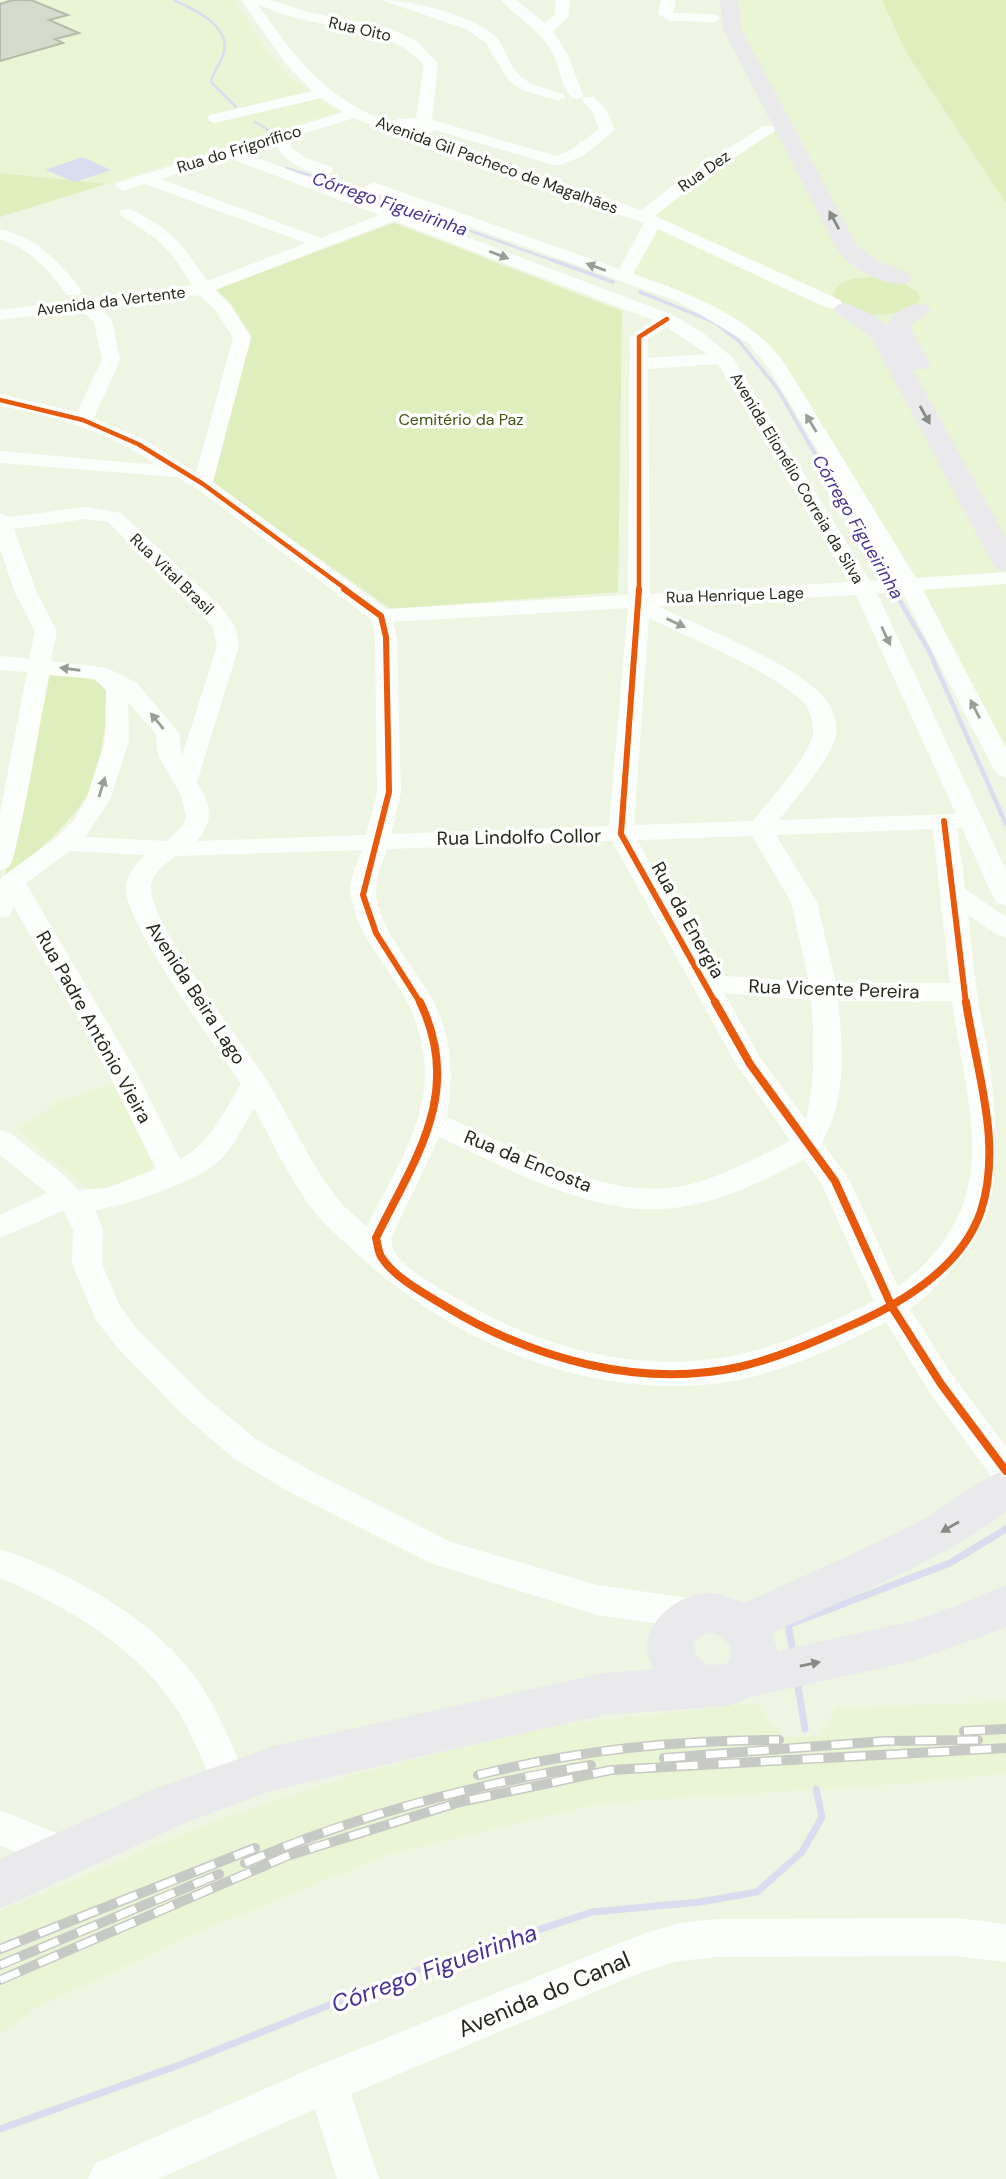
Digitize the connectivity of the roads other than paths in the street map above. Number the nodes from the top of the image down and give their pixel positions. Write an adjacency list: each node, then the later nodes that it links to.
1 (248, 0): 10 (street, Avenida Gil Pacheco de Magalhães)
2 (257, 0): 14 (street, Rua Oito)
3 (388, 0): 11 (street)
4 (507, 0): 9 (street)
5 (563, 0): 9 (street)
6 (668, 0): 8 (street)
7 (729, 0): 29 (main road, one-way to 7)
8 (714, 9): 16 (main road)
9 (545, 30): 11 (street)
10 (326, 92): 12 (street, Avenida Gil Pacheco de Magalhães); 13 (street)
11 (582, 98): 14 (street)
12 (355, 113): 15 (street, Avenida Gil Pacheco de Magalhães); 18 (street, Rua do Frigorífico)
13 (215, 118)
14 (426, 126): 15 (street); 17 (street)
15 (383, 127): 17 (street, Avenida Gil Pacheco de Magalhães)
16 (768, 129): 26 (street, Rua Dez); 32 (main road)
17 (399, 132): 26 (street, Avenida Gil Pacheco de Magalhães)
18 (282, 136): 19 (street, Rua do Frigorífico); 20 (street)
19 (229, 152): 21 (street, Avenida Elionélio Correia da Silva); 22 (street, Rua do Frigorífico)
20 (295, 157): 21 (street); 30 (street, Avenida Elionélio Correia da Silva, one-way to 20)
21 (270, 167): 25 (street, Avenida Elionélio Correia da Silva)
22 (145, 179): 23 (street, Rua do Frigorífico); 28 (street)
23 (122, 186)
24 (127, 213): 31 (street)
25 (394, 215): 28 (street, Avenida da Vertente); 34 (street, Avenida Elionélio Correia da Silva, one-way to 34)
26 (648, 219): 30 (street); 32 (street, Avenida Gil Pacheco de Magalhães)
27 (0, 234): 33 (street)
28 (323, 244): 31 (street, Avenida da Vertente)
29 (900, 278): 32 (main road); 36 (main road)
30 (630, 280): 34 (street); 50 (street, Avenida Elionélio Correia da Silva, one-way to 30)
31 (200, 285): 33 (street, Avenida da Vertente); 45 (street)
32 (840, 287): 36 (main road); 48 (main road, one-way to 48)
33 (79, 298): 35 (street, Avenida da Vertente); 37 (street, Avenida da Vertente); 42 (street)
34 (610, 298): 38 (street, Avenida Elionélio Correia da Silva)
35 (0, 300)
36 (919, 310): 46 (main road)
37 (0, 316)
38 (667, 319): 39 (street, Avenida Elionélio Correia da Silva); 40 (street)
39 (724, 358): 40 (street); 51 (street, Avenida Elionélio Correia da Silva)
40 (639, 364): 55 (street)
41 (3, 395): 42 (street)
42 (83, 421): 44 (street)
43 (0, 457): 44 (street)
44 (177, 472): 45 (street)
45 (203, 484): 56 (street)
46 (1006, 520)
47 (2, 522): 53 (street); 63 (street, Rua Vital Brasil)
48 (1006, 563)
49 (1006, 579): 50 (street, Rua Henrique Lage)
50 (911, 586): 51 (street, Rua Henrique Lage); 61 (street, Avenida Elionélio Correia da Silva, one-way to 50)
51 (864, 589): 54 (street, Rua Henrique Lage); 65 (street, Avenida Elionélio Correia da Silva, one-way to 65)
52 (0, 592): 53 (street)
53 (26, 593): 59 (street)
54 (714, 595): 55 (street, Rua Henrique Lage); 57 (street)
55 (638, 602): 56 (street, Rua Henrique Lage); 57 (street, one-way to 57); 67 (street)
56 (381, 616): 68 (street)
57 (713, 640): 66 (street)
58 (0, 663): 59 (street, Avenida Beira Lago)
59 (41, 665): 60 (street, Avenida Beira Lago, one-way to 59); 62 (street)
60 (99, 673): 63 (street, Avenida Beira Lago, one-way to 60); 69 (street, one-way to 60)
61 (1006, 770)
62 (9, 774): 71 (street)
63 (186, 780): 70 (street, Avenida Beira Lago)
64 (944, 821): 65 (street, Rua Lindolfo Collor); 66 (street, Rua Lindolfo Collor); 72 (street)
65 (972, 821): 73 (street, Avenida Elionélio Correia da Silva)
66 (760, 829): 67 (street, Rua Lindolfo Collor); 78 (street)
67 (621, 834): 68 (street, Rua Lindolfo Collor); 77 (street, Rua da Energia)
68 (377, 840): 70 (street, Rua Lindolfo Collor); 81 (street)
69 (65, 843): 70 (street, Rua Lindolfo Collor); 71 (street)
70 (173, 849): 80 (street, Avenida Beira Lago)
71 (6, 871): 74 (street); 84 (street, Rua Padre Antônio Vieira)
72 (953, 886): 73 (street); 75 (street); 76 (street)
73 (1002, 890)
74 (0, 910)
75 (1006, 932): 76 (street)
76 (961, 949): 79 (street)
77 (705, 983): 78 (street, Rua Vicente Pereira); 83 (street, Rua da Energia)
78 (825, 992): 79 (street, Rua Vicente Pereira); 83 (street)
79 (964, 992): 88 (street)
80 (255, 1084): 84 (street, Avenida Beira Lago); 87 (street)
81 (432, 1122): 83 (street, Rua da Encosta); 87 (street)
82 (0, 1140): 85 (street)
83 (808, 1142): 88 (street, Rua da Energia)
84 (173, 1174): 85 (street, Avenida Beira Lago)
85 (71, 1199): 86 (street, Avenida Beira Lago); 93 (street)
86 (1, 1228)
87 (380, 1257): 88 (street)
88 (892, 1307): 89 (street, Rua da Energia)
89 (1006, 1471)
90 (1006, 1488): 93 (main road, one-way to 93)
91 (0, 1563): 94 (street)
92 (1006, 1604): 93 (main road, one-way to 92)
93 (697, 1656): 94 (main road)
94 (230, 1782): 96 (main road)
95 (0, 1827): 96 (street)
96 (62, 1854): 97 (main road)
97 (0, 1885)
98 (1006, 1943): 99 (street, Avenida do Canal)
99 (327, 2083): 100 (street, Avenida do Canal); 101 (street)
100 (109, 2179)
101 (358, 2179)

